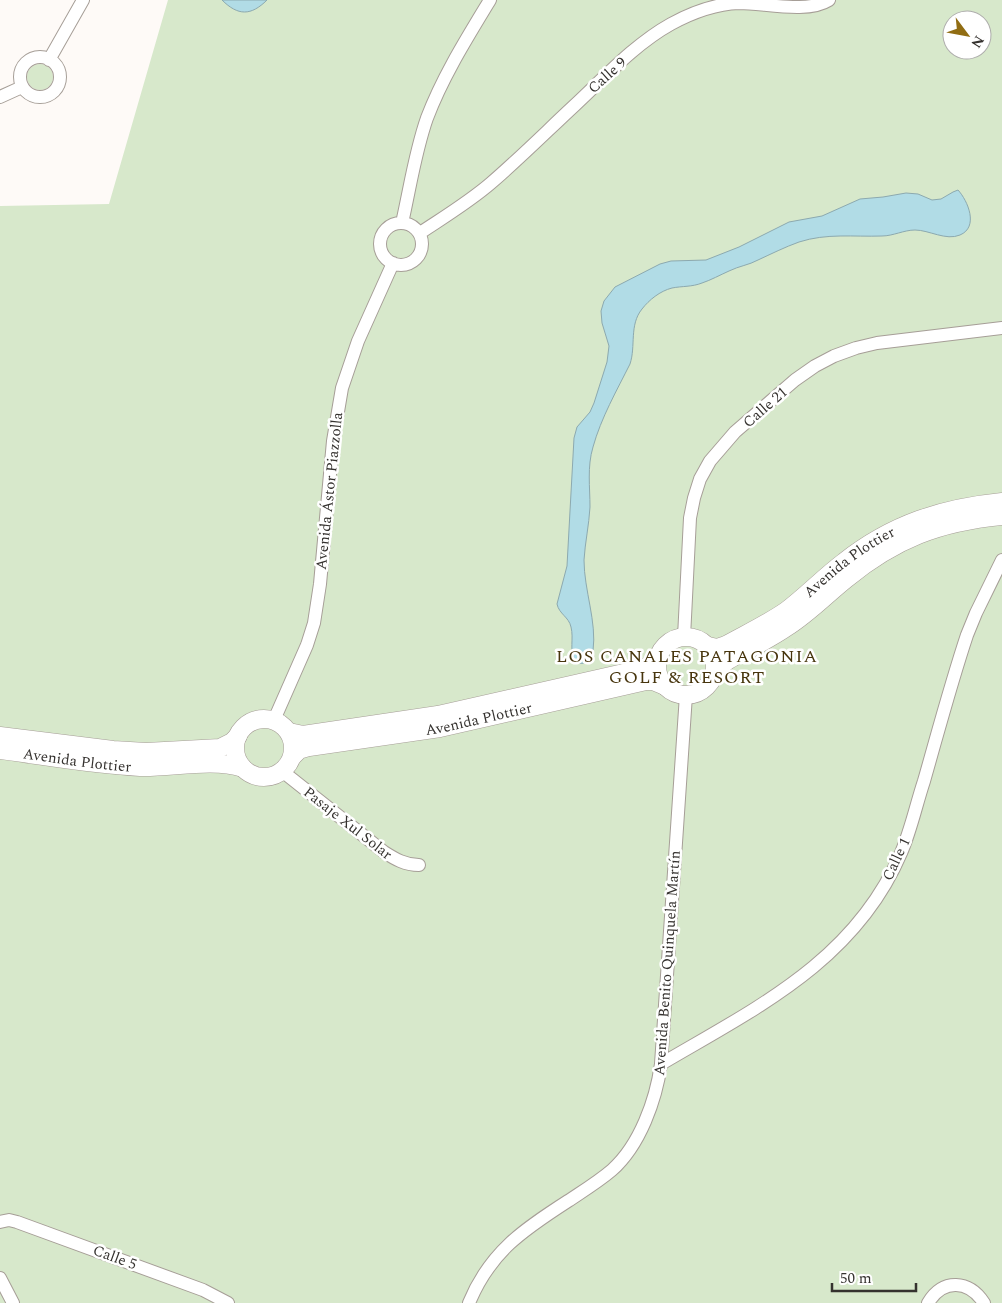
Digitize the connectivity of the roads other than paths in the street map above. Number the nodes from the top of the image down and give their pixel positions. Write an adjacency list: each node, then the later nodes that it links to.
1 (83, 0): 5 (street)
2 (490, 0): 8 (street)
3 (830, 0): 4 (street, Calle 9)
4 (703, 5): 9 (street, Calle 9)
5 (49, 60): 6 (street); 6 (street)
6 (22, 87): 7 (street)
7 (0, 97)
8 (402, 222): 9 (street); 10 (street)
9 (420, 233): 10 (street)
10 (393, 263): 21 (street, Avenida Ástor Piazzolla)
11 (1002, 328): 15 (street, Calle 21)
12 (1002, 502): 16 (street, Avenida Plottier)
13 (1002, 516): 18 (street, Avenida Plottier)
14 (1002, 560): 30 (street, Calle 1)
15 (684, 636): 16 (street); 17 (street, Avenida Plottier)
16 (708, 646): 18 (street)
17 (658, 659): 19 (street); 22 (street, Avenida Plottier)
18 (715, 674): 20 (street, Avenida Plottier)
19 (665, 686): 20 (street, Avenida Plottier); 26 (street, Avenida Plottier)
20 (686, 695): 30 (street, Avenida Benito Quinquela Martín)
21 (274, 720): 22 (street); 24 (street, Avenida Plottier)
22 (289, 732): 26 (street)
23 (0, 736): 24 (street, Avenida Plottier)
24 (238, 736): 27 (street)
25 (0, 750): 27 (street, Avenida Plottier)
26 (293, 756): 28 (street, Avenida Plottier)
27 (243, 768): 28 (street, Avenida Plottier)
28 (282, 771): 29 (street, Pasaje Xul Solar)
29 (419, 864)
30 (661, 1064): 35 (street, Avenida Benito Quinquela Martín)
31 (0, 1222): 34 (street, Calle 5)
32 (0, 1278): 33 (street)
33 (13, 1303)
34 (228, 1303)
35 (469, 1303)
36 (928, 1303): 37 (street)
37 (984, 1303)

